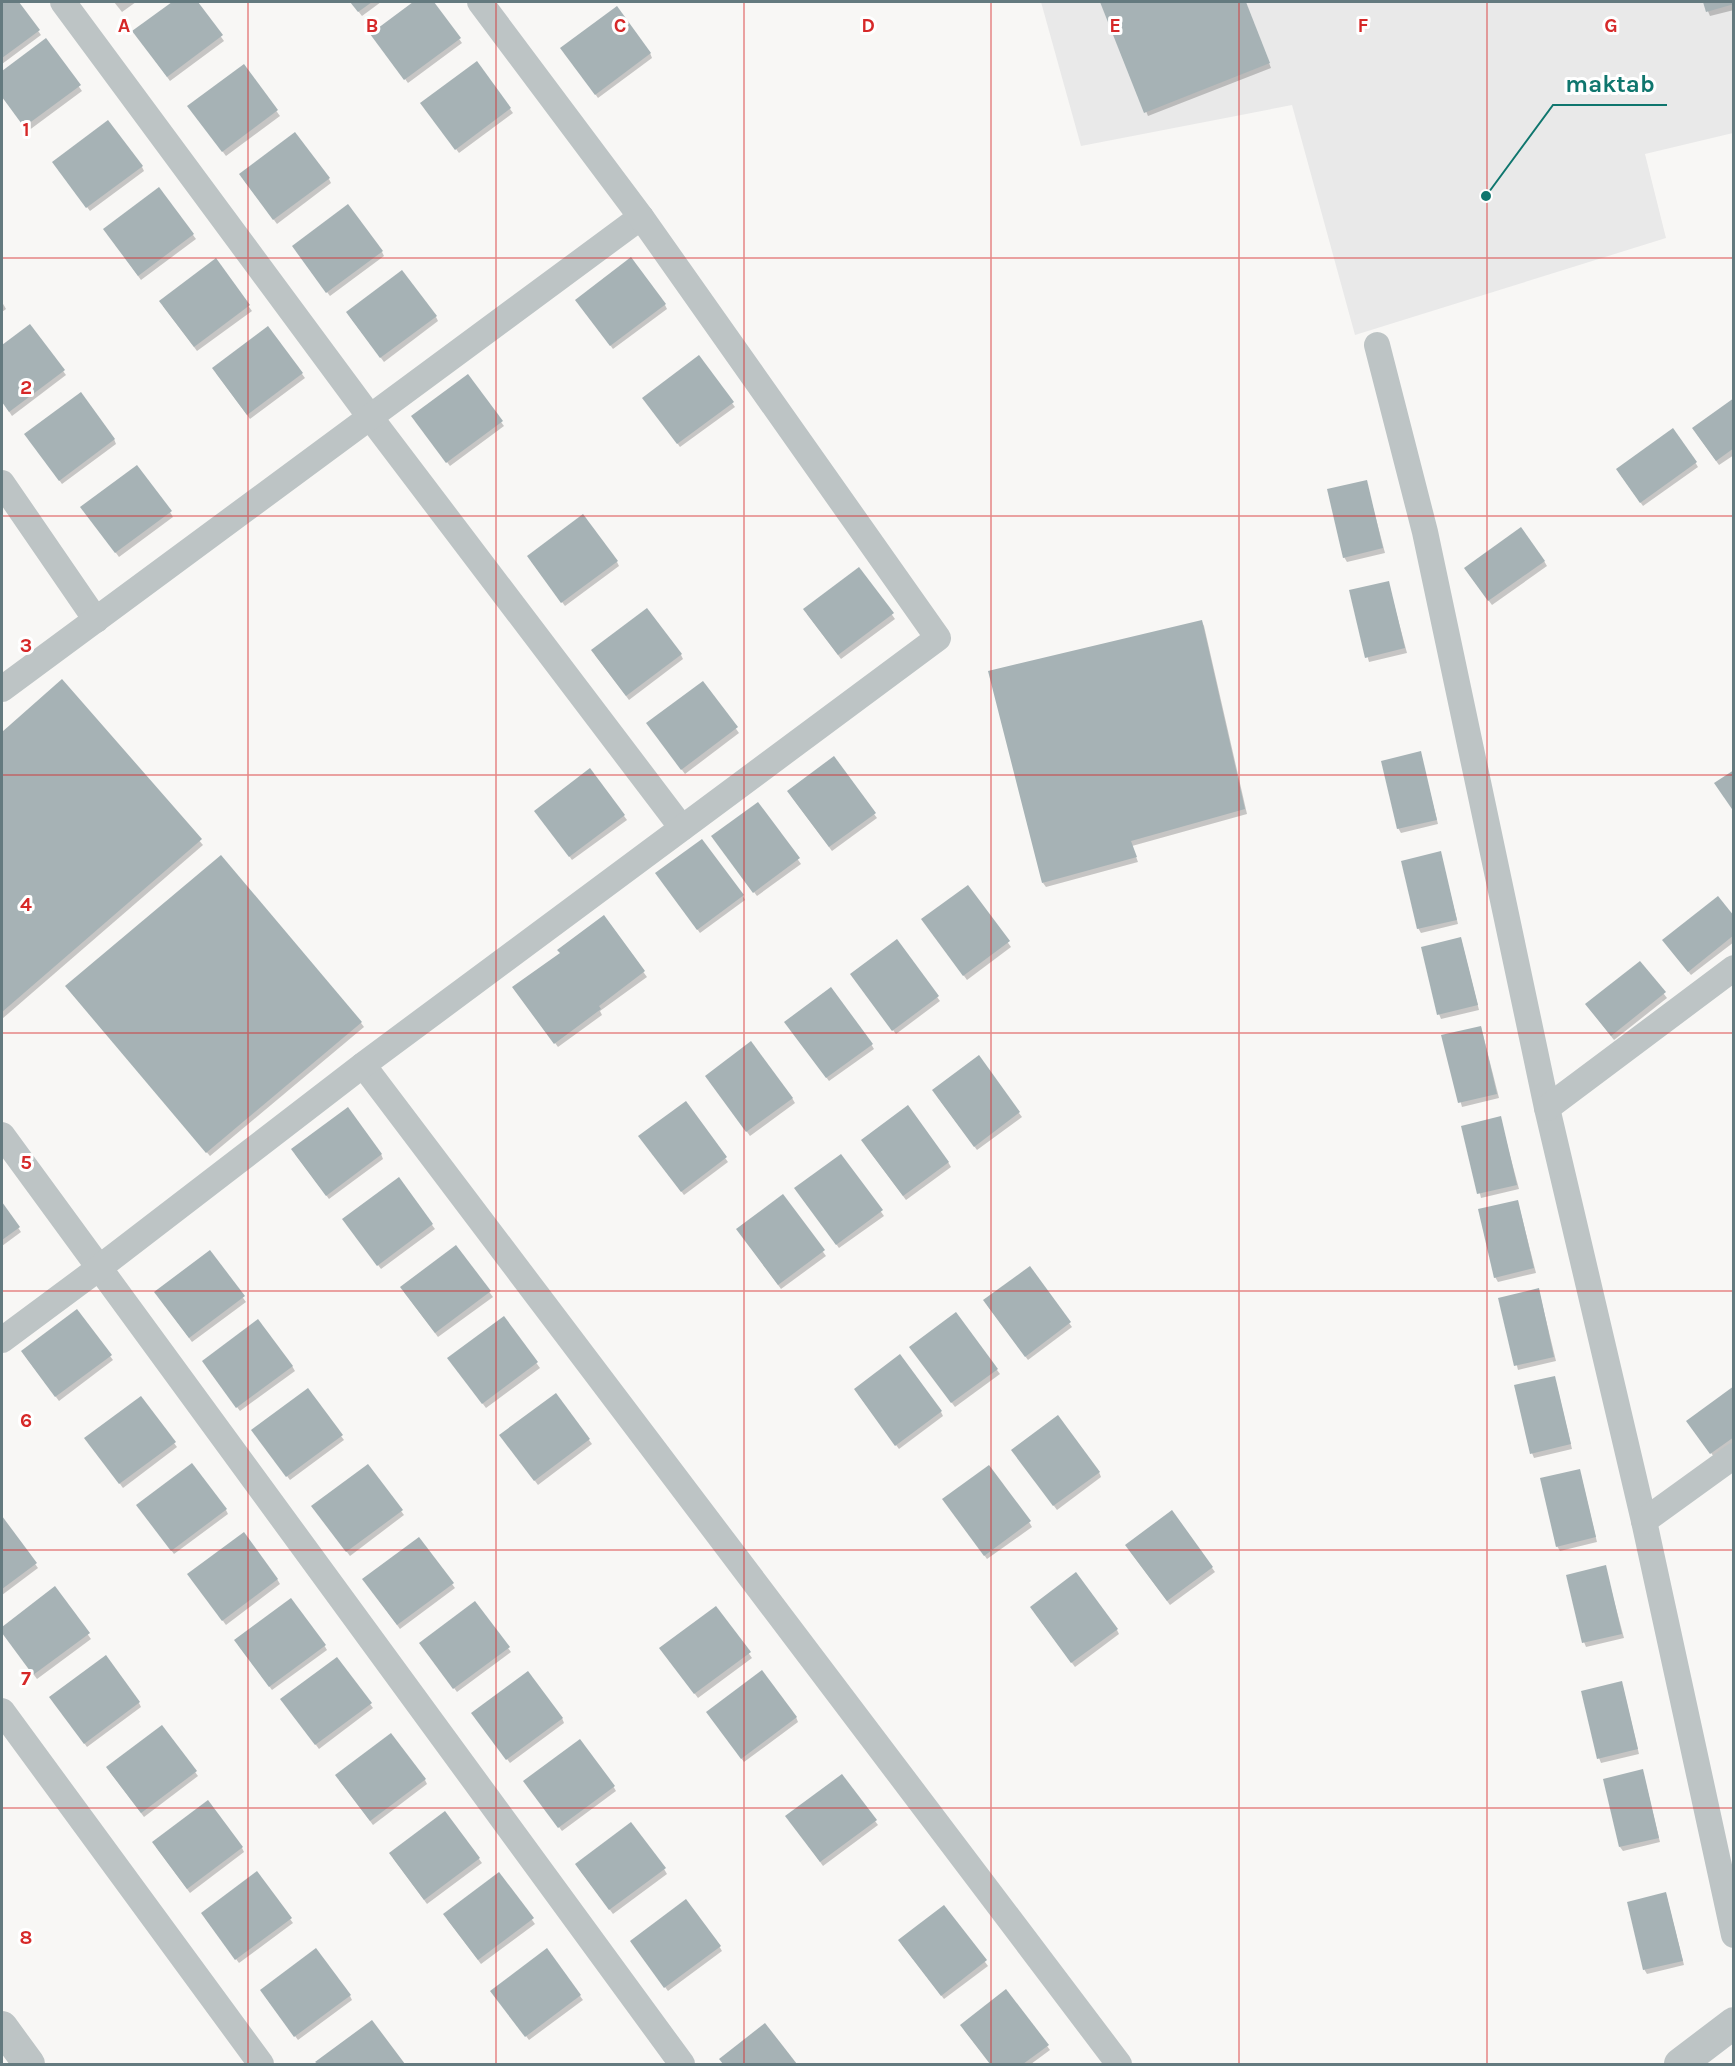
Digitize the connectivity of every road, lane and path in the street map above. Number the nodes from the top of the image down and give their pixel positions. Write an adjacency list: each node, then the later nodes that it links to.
1 (63, 2): 5 (street)
2 (480, 2): 3 (street)
3 (641, 217): 5 (street); 9 (street)
4 (1377, 345): 12 (street)
5 (370, 417): 7 (street); 9 (street)
6 (2, 483): 7 (street)
7 (96, 620): 8 (street)
8 (2, 689)
9 (681, 828): 11 (street)
10 (1734, 968): 12 (street)
11 (363, 1065): 14 (street); 25 (street)
12 (1547, 1108): 17 (street)
13 (2, 1135): 14 (street)
14 (99, 1268): 15 (street); 24 (street)
15 (2, 1340)
16 (1734, 1455): 17 (street)
17 (1644, 1521): 19 (street)
18 (2, 1711): 23 (street)
19 (1734, 1935)
20 (1734, 2023): 26 (street)
21 (2, 2027): 22 (street)
22 (29, 2064)
23 (261, 2064)
24 (682, 2064)
25 (1119, 2064)
26 (1680, 2064)

